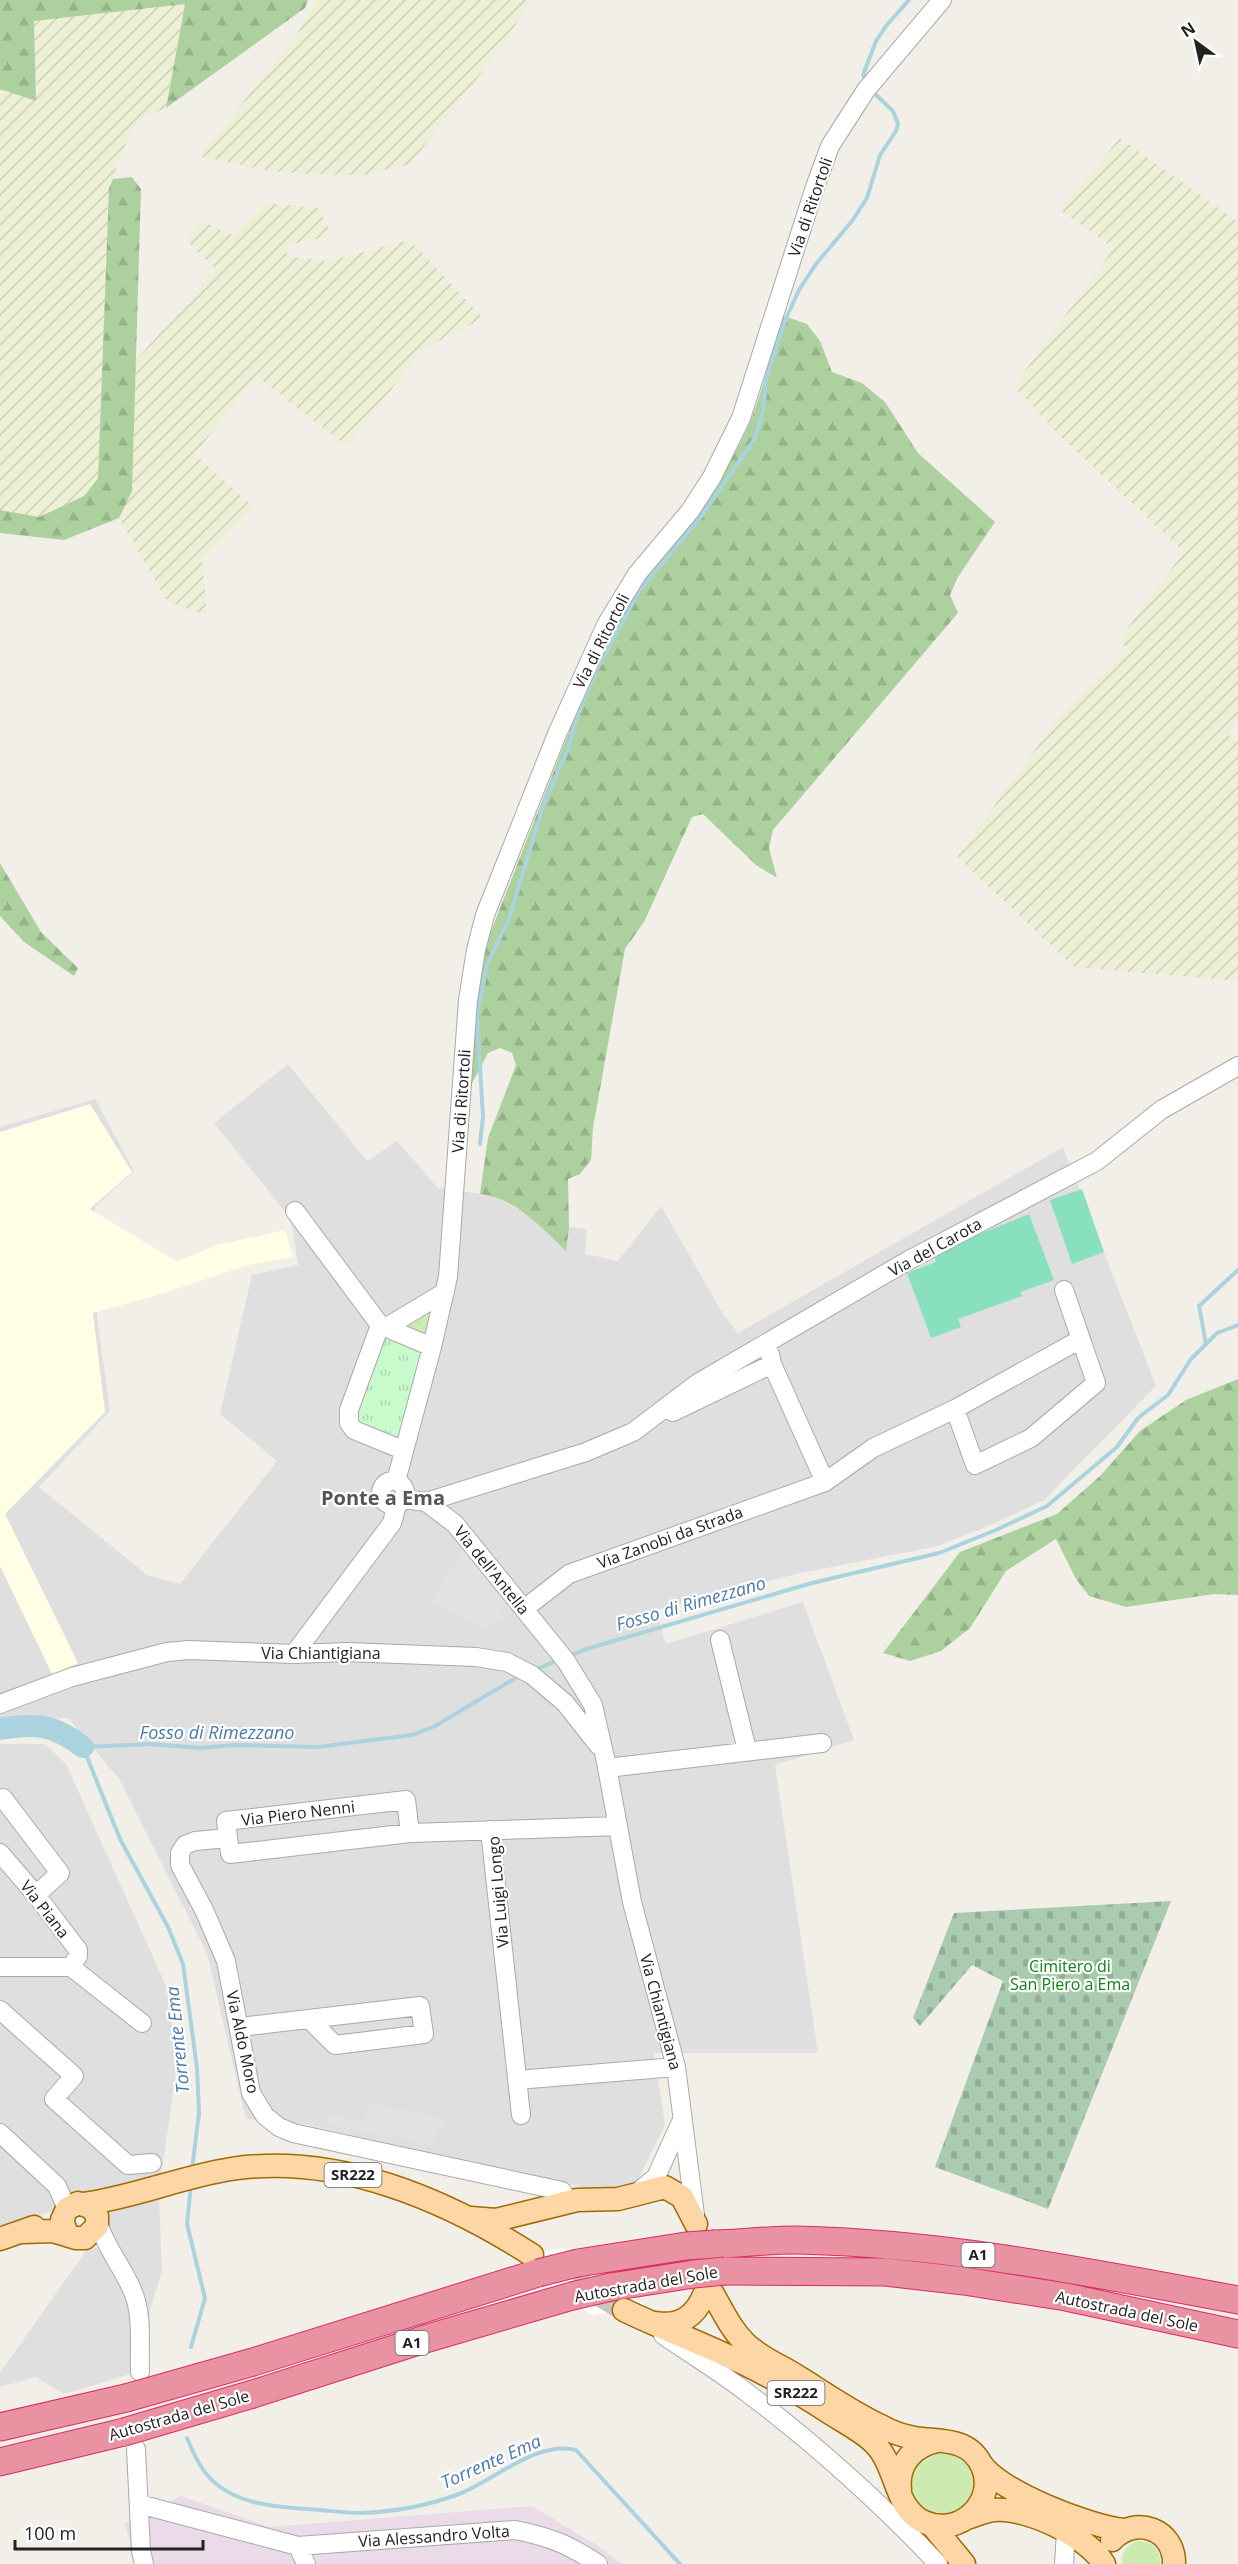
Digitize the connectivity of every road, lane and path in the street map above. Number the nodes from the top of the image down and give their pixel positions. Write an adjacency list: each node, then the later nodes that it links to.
1 (942, 0): 5 (street, Via di Ritortoli)
2 (1238, 1066): 8 (street, Via del Carota)
3 (295, 1211): 6 (street)
4 (1064, 1290): 7 (street)
5 (445, 1292): 6 (street); 9 (street, Via di Ritortoli)
6 (383, 1326): 9 (street); 13 (street)
7 (1081, 1339): 11 (street, Via Zanobi da Strada); 11 (street)
8 (767, 1343): 10 (street); 12 (street, Via del Carota)
9 (432, 1347): 13 (street, Via di Ritortoli)
10 (772, 1364): 12 (street, Via del Carota); 14 (street)
11 (955, 1409): 14 (street, Via Zanobi da Strada)
12 (633, 1432): 16 (street, Via del Carota)
13 (403, 1450): 15 (street, Via di Ritortoli)
14 (825, 1482): 17 (street, Via Zanobi da Strada)
15 (400, 1502): 16 (street, Via dell'Antella); 19 (street)
16 (426, 1502): 17 (street, Via dell'Antella)
17 (524, 1609): 20 (street, Via dell'Antella)
18 (720, 1640): 23 (street)
19 (294, 1654): 21 (street, Via Chiantigiana); 24 (street, Via Chiantigiana)
20 (563, 1657): 24 (street, Via Chiantigiana)
21 (0, 1704)
22 (822, 1743): 23 (street)
23 (747, 1750): 24 (street)
24 (607, 1765): 26 (street, Via Chiantigiana)
25 (0, 1800): 31 (street)
26 (618, 1826): 27 (street, Via Luigi Longo); 38 (street, Via Chiantigiana)
27 (490, 1830): 28 (street, Via Piero Nenni); 39 (street, Via Luigi Longo)
28 (410, 1833): 29 (street, Via Piero Nenni); 29 (street, Via Piero Nenni)
29 (228, 1838): 37 (street, Via Aldo Moro)
30 (0, 1853): 31 (street, Via Piana)
31 (36, 1895): 33 (street, Via Piana)
32 (0, 1967): 33 (street)
33 (71, 1967): 36 (street)
34 (0, 2010): 43 (street)
35 (309, 2019): 35 (street); 37 (street)
36 (142, 2023)
37 (240, 2027): 45 (street, Via Aldo Moro)
38 (676, 2067): 39 (street); 41 (street, Via Chiantigiana)
39 (517, 2080): 40 (street, Via Luigi Longo)
40 (521, 2115)
41 (682, 2116): 44 (street, Via Chiantigiana); 48 (street, Via Chiantigiana)
42 (0, 2133): 47 (street)
43 (152, 2163)
44 (634, 2195): 45 (main road, SR222); 48 (main road, SR222)
45 (560, 2204): 46 (main road, SR222); 50 (main road, SR222)
46 (467, 2217): 47 (main road, SR222); 50 (main road, SR222)
47 (83, 2222): 49 (main road); 56 (street)
48 (691, 2235): 50 (highway, Autostrada del Sole / A1, bridge); 53 (highway, Autostrada del Sole / A1, bridge)
49 (0, 2239)
50 (535, 2261): 57 (highway, Autostrada del Sole / A1, bridge)
51 (709, 2283): 52 (highway, Autostrada del Sole / A1); 54 (main road, SR222); 55 (highway, Autostrada del Sole / A1); 58 (main road, SR222)
52 (618, 2298): 54 (main road, SR222); 59 (highway, Autostrada del Sole / A1, bridge)
53 (1238, 2300)
54 (648, 2322): 63 (street); 64 (main road, SR222)
55 (1238, 2334)
56 (140, 2372)
57 (0, 2427)
58 (937, 2440): 60 (main road, SR222); 64 (main road)
59 (130, 2441): 61 (highway, Autostrada del Sole / A1); 62 (street)
60 (979, 2461): 65 (main road); 67 (main road)
61 (0, 2462)
62 (140, 2504): 69 (street, Via Alessandro Volta); 71 (street)
63 (878, 2505): 64 (street); 74 (street)
64 (906, 2506): 66 (main road)
65 (965, 2520): 66 (main road); 68 (main road); 75 (main road)
66 (932, 2525): 75 (main road)
67 (1124, 2530): 70 (main road); 77 (main road)
68 (1066, 2532): 76 (street); 77 (main road)
69 (298, 2546): 72 (street); 73 (street, Via Alessandro Volta)
70 (1178, 2560)
71 (144, 2564)
72 (306, 2564)
73 (598, 2564)
74 (938, 2564)
75 (966, 2564)
76 (1064, 2564)
77 (1105, 2564)

